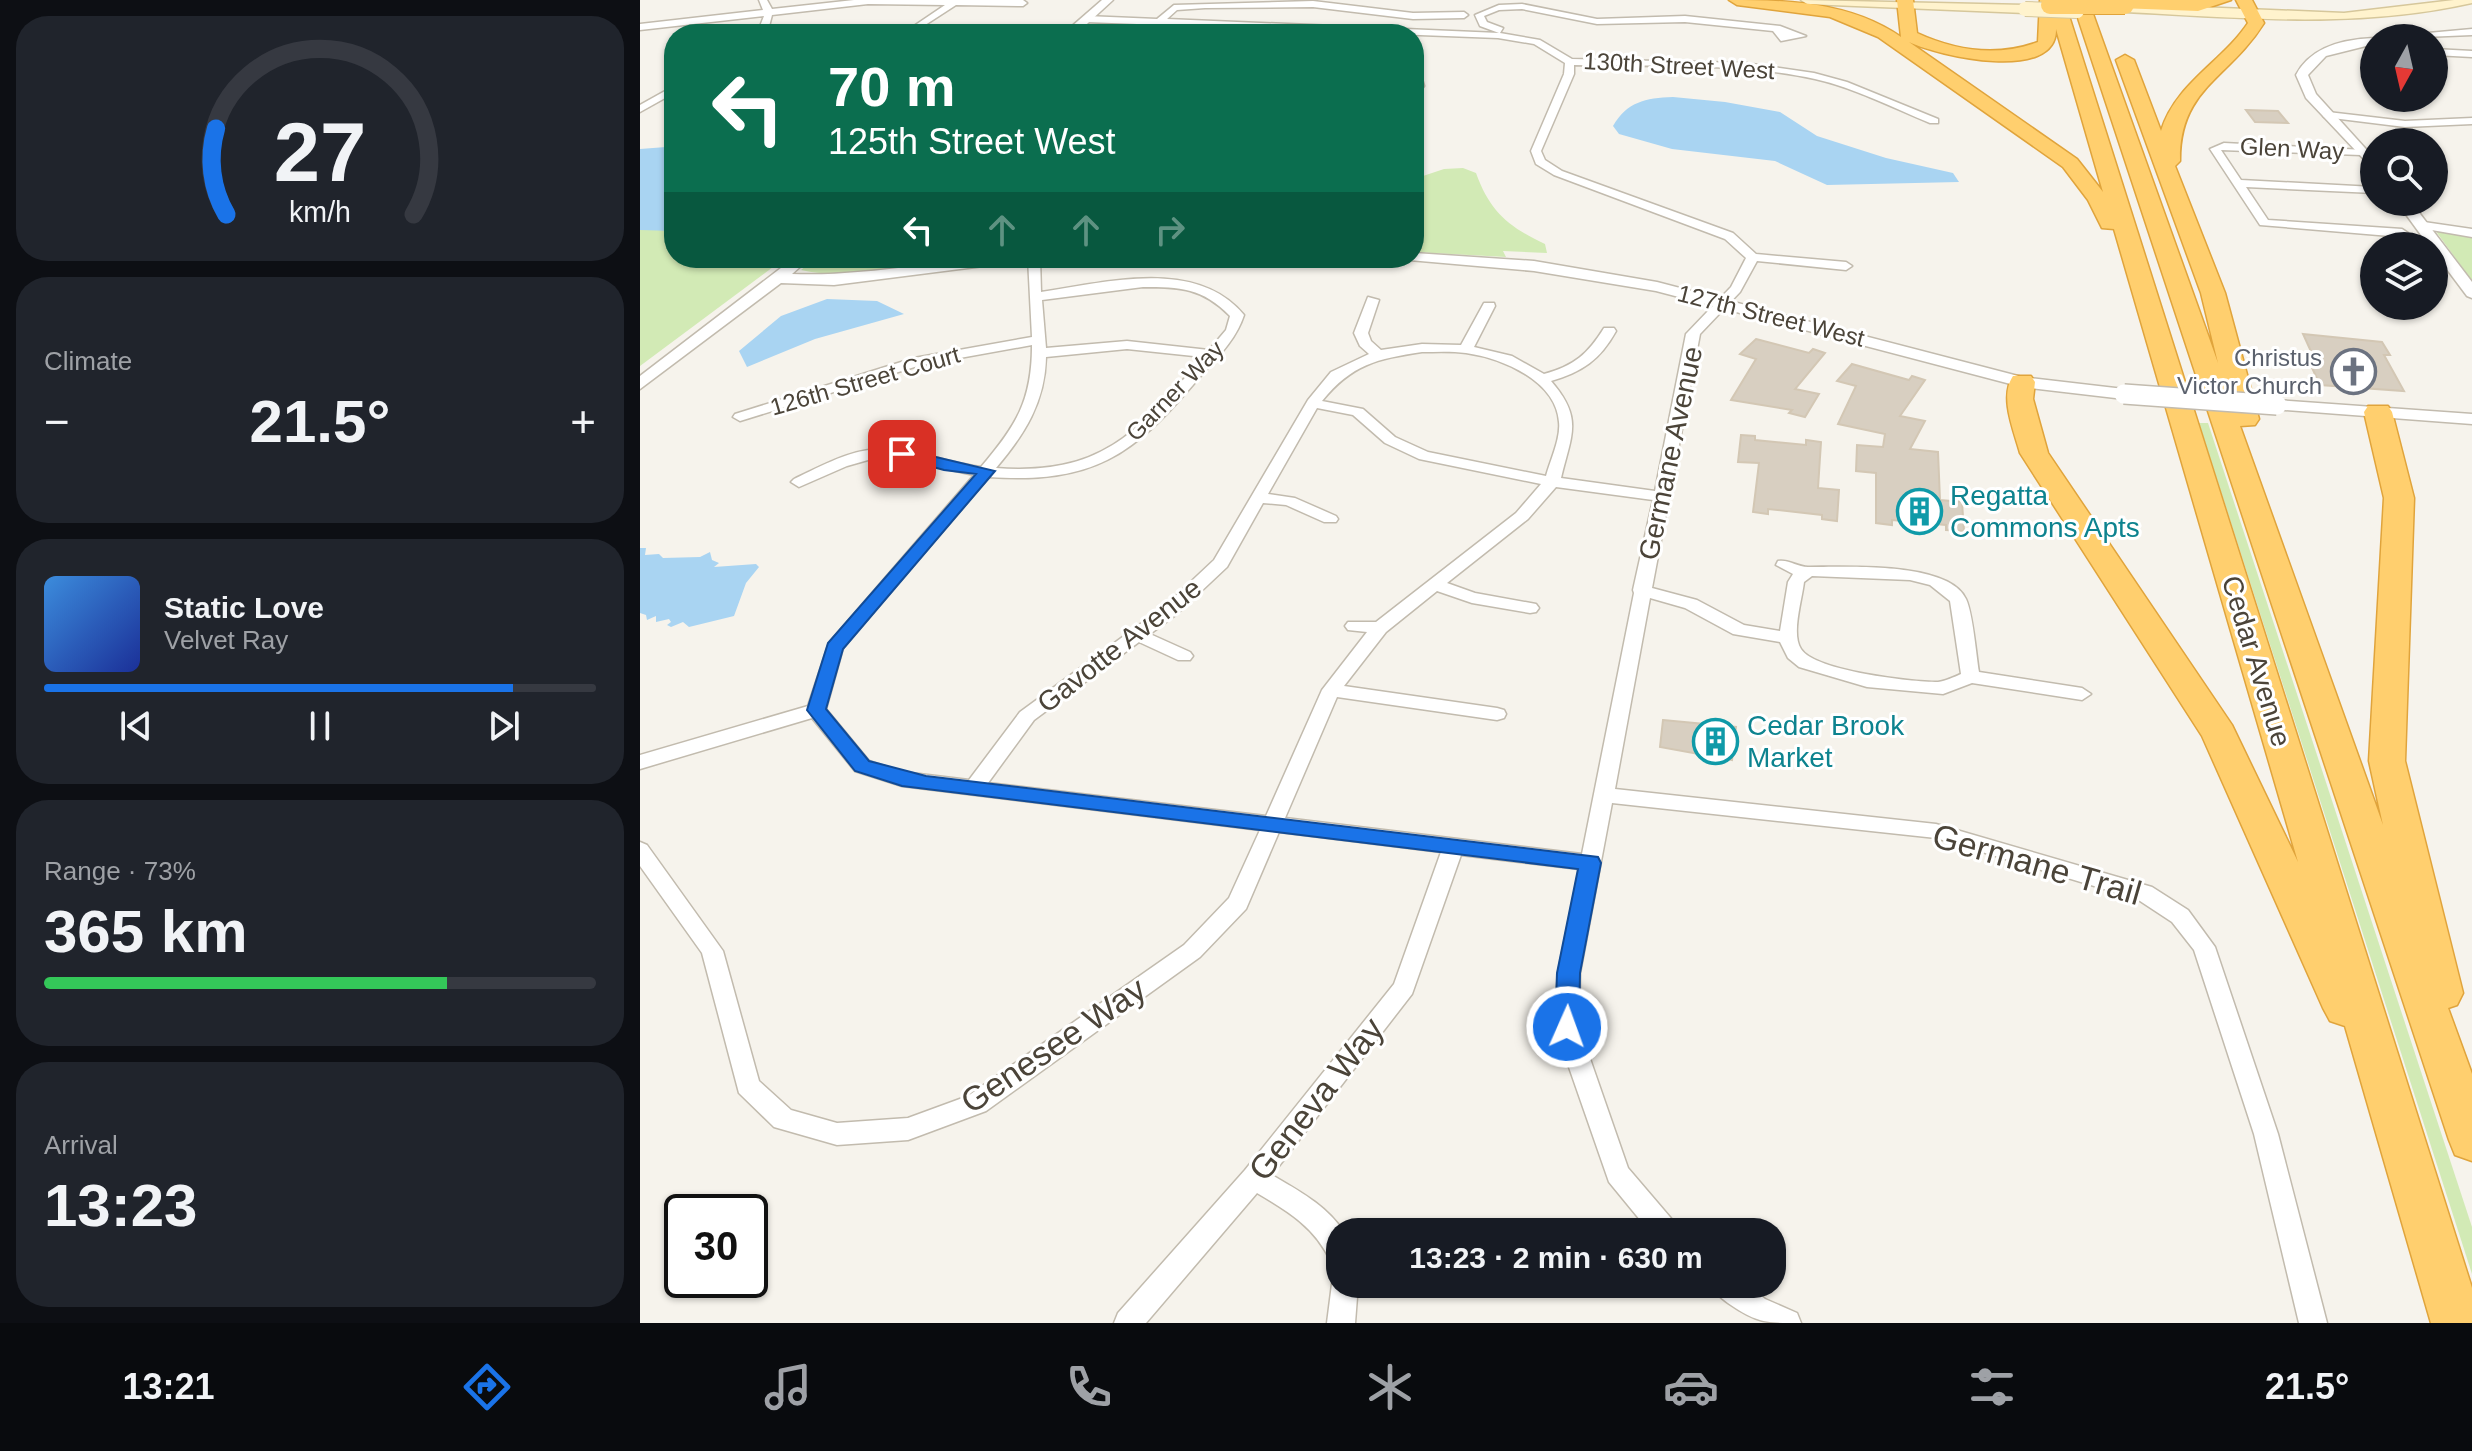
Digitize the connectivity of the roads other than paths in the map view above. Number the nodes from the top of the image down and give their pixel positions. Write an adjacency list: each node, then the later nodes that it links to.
1 (761, 0): 17 (street)
2 (1108, 0): 21 (street)
3 (1737, 0): 35 (highway)
4 (1807, 0): 10 (main road)
5 (1933, 0): 14 (main road)
6 (2080, 0): 84 (highway, Cedar Avenue)
7 (2101, 0): 46 (highway)
8 (2223, 0): 15 (highway)
9 (2471, 0): 18 (main road)
10 (1900, 2): 11 (highway); 14 (main road); 35 (highway)
11 (2051, 2): 14 (main road, bridge); 15 (highway, bridge); 62 (highway, Cedar Avenue)
12 (953, 3): 13 (street); 17 (street); 24 (street)
13 (1023, 3)
14 (2024, 7): 15 (main road, bridge)
15 (2126, 9): 18 (main road)
16 (2472, 10): 18 (main road)
17 (767, 11): 23 (street); 28 (street)
18 (2251, 11): 46 (highway)
19 (1464, 15): 20 (street)
20 (1413, 16): 22 (street); 27 (street)
21 (1086, 19): 22 (street, 130th Street West); 25 (street)
22 (1159, 22): 26 (street, 130th Street West)
23 (767, 24)
24 (921, 24)
25 (1080, 24)
26 (1245, 24)
27 (1412, 24)
28 (640, 27)
29 (1777, 30): 33 (street)
30 (1424, 32): 33 (street, 130th Street West)
31 (2472, 32): 32 (street)
32 (2448, 34)
33 (1498, 35): 38 (street, 130th Street West)
34 (2360, 45): 41 (street)
35 (1908, 49): 62 (highway)
36 (2448, 53): 37 (street)
37 (2472, 54)
38 (1570, 62): 42 (street, 130th Street West); 53 (street)
39 (664, 95): 40 (street)
40 (640, 109)
41 (2328, 115): 43 (street); 44 (street)
42 (1934, 121)
43 (2470, 123)
44 (2360, 151)
45 (2360, 152): 47 (street, Glen Way)
46 (2173, 181): 84 (highway)
47 (2235, 183): 48 (street, Glen Way); 51 (street, Glen Way)
48 (2360, 189)
49 (2416, 216): 50 (street)
50 (2424, 226): 52 (street); 60 (street)
51 (2384, 232)
52 (2472, 233)
53 (1752, 257): 55 (street); 64 (street, Germane Avenue)
54 (1424, 258): 64 (street, 127th Street West)
55 (1846, 266)
56 (790, 268): 59 (street)
57 (933, 268): 59 (street)
58 (1034, 268): 61 (street)
59 (778, 278): 73 (street)
60 (2472, 293)
61 (1035, 297): 67 (street); 69 (street, Garner Way)
62 (2146, 297): 107 (highway, Cedar Avenue)
63 (1373, 300): 70 (street)
64 (1723, 302): 72 (street, 127th Street West); 81 (street, Germane Avenue)
65 (1489, 306): 68 (street)
66 (1609, 331): 71 (street)
67 (1039, 347): 69 (street, 126th Street Court); 76 (street, 126th Street Court); 78 (street)
68 (1466, 349): 70 (street, Gavotte Avenue); 71 (street, Gavotte Avenue)
69 (1212, 354): 78 (street, Garner Way)
70 (1378, 355): 74 (street, Gavotte Avenue)
71 (1542, 379): 80 (street)
72 (2022, 382): 75 (street, 127th Street West, bridge); 107 (highway)
73 (640, 384)
74 (1313, 403): 80 (street); 82 (street, Gavotte Avenue)
75 (2378, 412): 77 (street, 127th Street West); 108 (highway)
76 (740, 417)
77 (2472, 419)
78 (987, 471): 79 (street, Garner Way); 98 (street)
79 (799, 482)
80 (1552, 482): 81 (street); 87 (street, Genesee Way)
81 (1661, 496): 88 (street, Germane Avenue)
82 (1260, 498): 83 (street); 92 (street, Gavotte Avenue)
83 (1330, 519)
84 (2261, 524): 109 (highway, Cedar Avenue)
85 (1784, 565): 86 (street)
86 (1805, 573): 93 (street); 95 (street)
87 (1434, 584): 89 (street); 91 (street, Genesee Way)
88 (1641, 590): 93 (street); 102 (street, Germane Avenue)
89 (1530, 608)
90 (1354, 626): 91 (street)
91 (1380, 628): 96 (street, Genesee Way)
92 (1137, 635): 94 (street); 101 (street, Gavotte Avenue)
93 (1789, 638): 95 (street)
94 (1184, 656)
95 (1971, 677): 97 (street)
96 (1331, 690): 99 (street); 103 (street, Genesee Way)
97 (2082, 694)
98 (816, 710): 100 (street); 101 (street)
99 (1497, 714)
100 (640, 762)
101 (973, 789): 103 (street)
102 (1603, 795): 106 (street, Germane Avenue); 118 (street, Germane Trail)
103 (1272, 825): 104 (street); 105 (street, Genesee Way)
104 (1453, 847): 106 (street); 110 (street, Geneva Way)
105 (640, 850)
106 (1590, 863): 111 (street, Germane Avenue)
107 (2399, 1125): 119 (highway, Cedar Avenue)
108 (2472, 1126)
109 (2472, 1140)
110 (1254, 1178): 112 (street); 115 (street, Geneva Way)
111 (1654, 1218)
112 (1326, 1228)
113 (1344, 1298): 116 (street)
114 (1742, 1298): 117 (street)
115 (1128, 1323)
116 (1341, 1323)
117 (1787, 1323)
118 (2313, 1323)
119 (2457, 1323)

